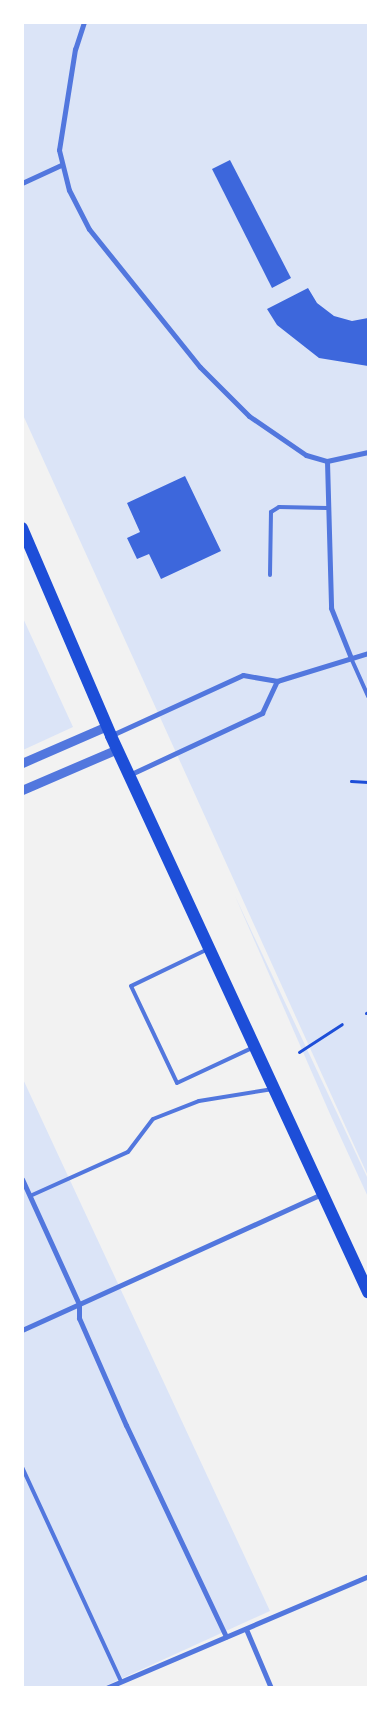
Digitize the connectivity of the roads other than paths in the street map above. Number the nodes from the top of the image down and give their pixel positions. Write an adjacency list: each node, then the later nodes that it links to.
1 (84, 22): 2 (street)
2 (61, 165): 3 (street); 5 (street)
3 (22, 183)
4 (368, 452): 5 (street)
5 (327, 461): 6 (street)
6 (327, 508): 8 (lane); 10 (street)
7 (22, 528): 13 (main road)
8 (270, 575)
9 (368, 653): 10 (street)
10 (351, 658): 11 (street); 12 (lane)
11 (277, 681): 13 (street); 16 (street)
12 (368, 696)
13 (109, 731): 14 (main road); 15 (street)
14 (117, 749): 16 (main road); 17 (street)
15 (22, 763)
16 (129, 775): 18 (main road)
17 (22, 790)
18 (209, 949): 19 (main road); 19 (lane)
19 (254, 1047): 20 (main road)
20 (274, 1088): 22 (main road); 23 (lane)
21 (22, 1179): 23 (street)
22 (323, 1194): 24 (main road); 25 (street)
23 (30, 1196): 25 (street)
24 (368, 1292)
25 (79, 1304): 26 (street); 30 (street)
26 (22, 1330)
27 (22, 1467): 31 (lane)
28 (368, 1576): 29 (street)
29 (246, 1629): 30 (street); 33 (street)
30 (226, 1637): 31 (street)
31 (121, 1681): 32 (street)
32 (106, 1688)
33 (271, 1688)

